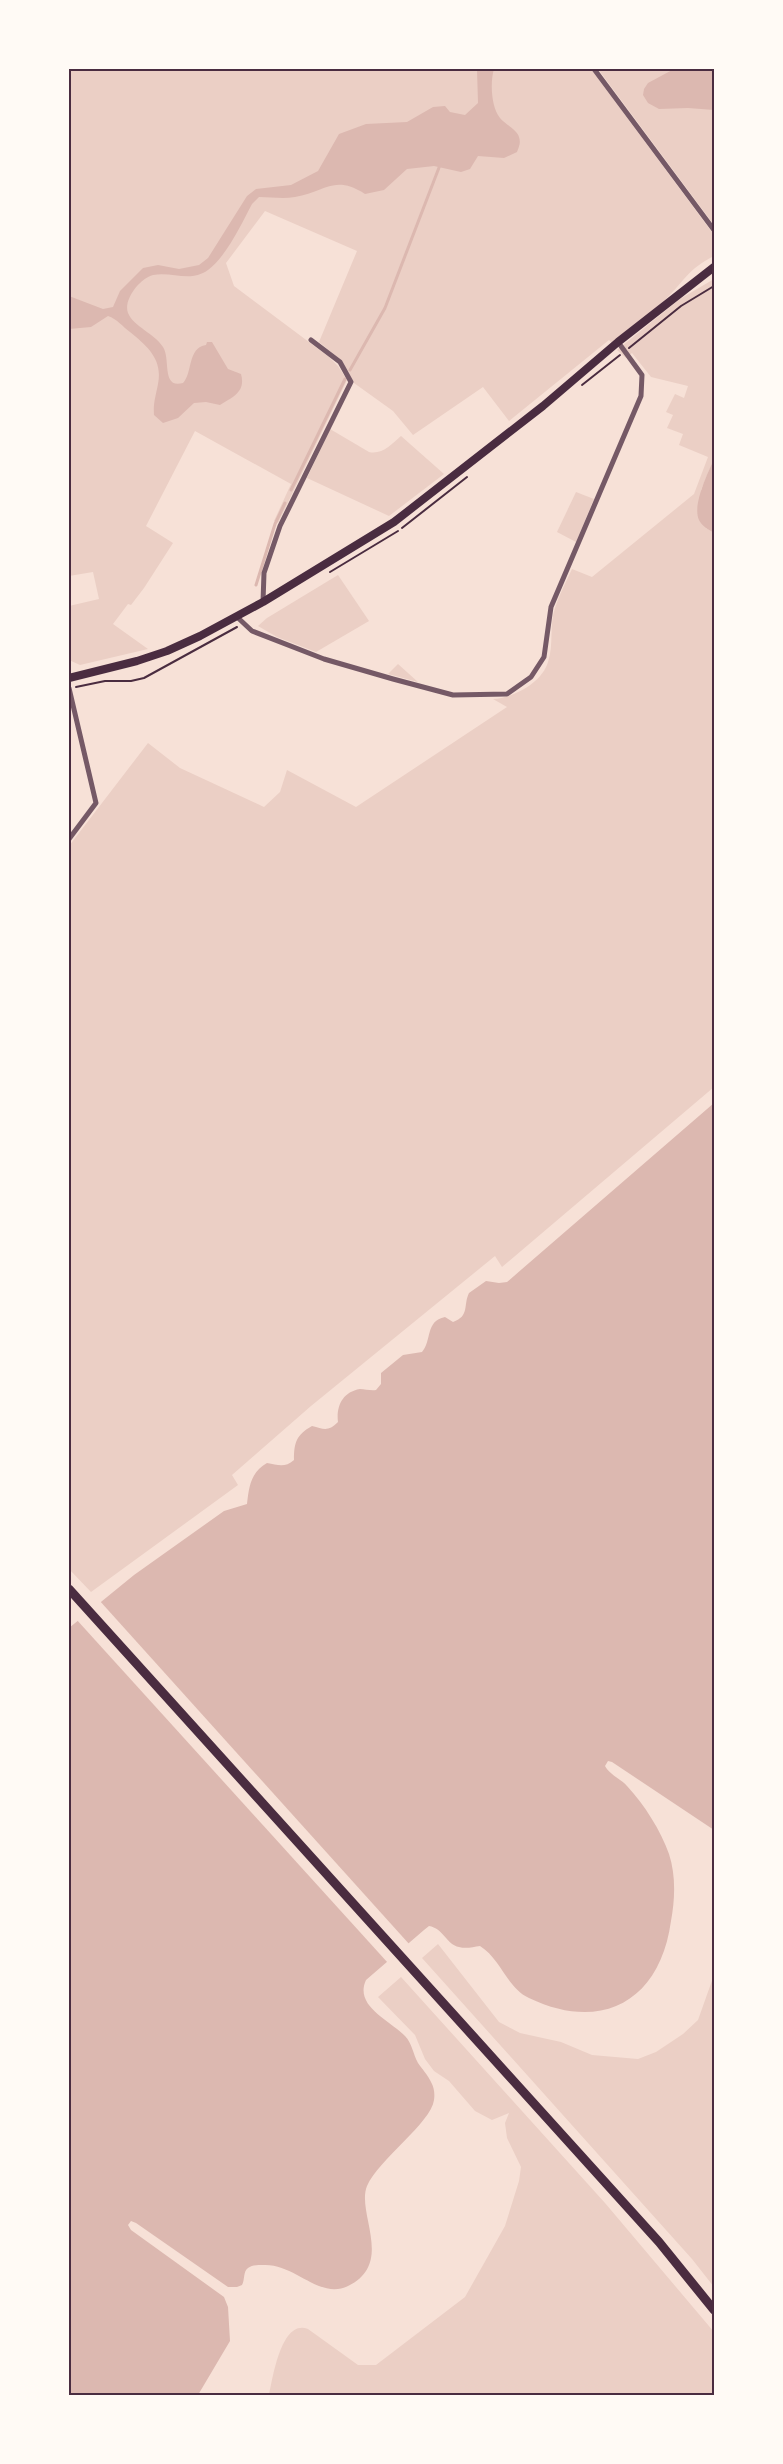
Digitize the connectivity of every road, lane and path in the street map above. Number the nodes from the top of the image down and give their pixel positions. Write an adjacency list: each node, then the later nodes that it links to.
1 (594, 69): 2 (street)
2 (714, 230)
3 (714, 267): 5 (main road)
4 (312, 340): 6 (street)
5 (618, 342): 6 (main road); 7 (street)
6 (263, 602): 7 (main road)
7 (236, 616): 8 (main road)
8 (69, 678)
9 (69, 688): 10 (street)
10 (69, 839)
11 (69, 1590): 12 (main road)
12 (714, 2310)

